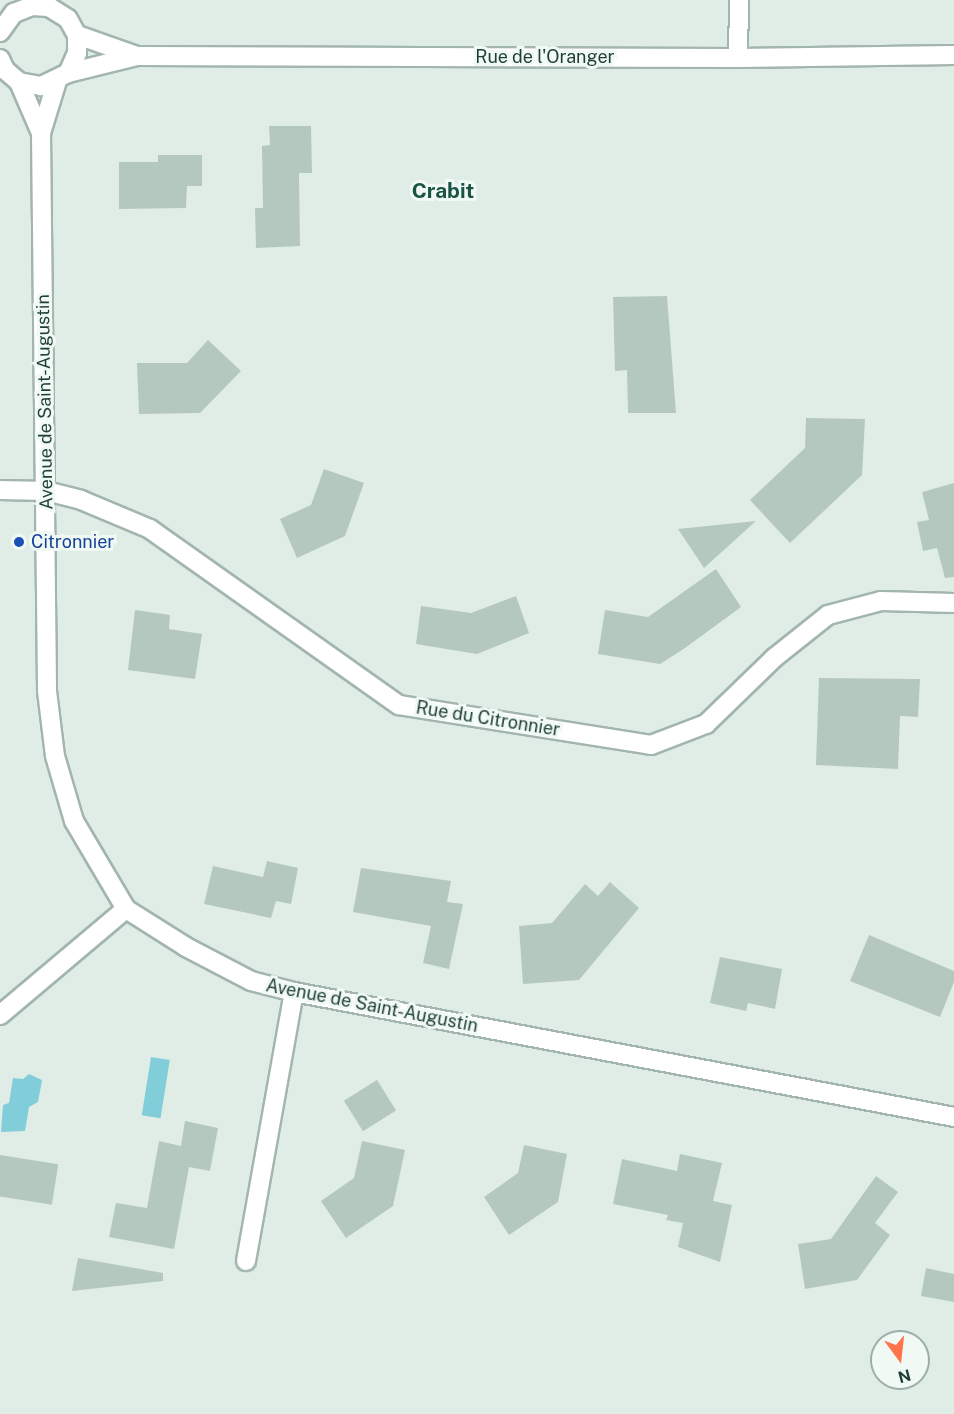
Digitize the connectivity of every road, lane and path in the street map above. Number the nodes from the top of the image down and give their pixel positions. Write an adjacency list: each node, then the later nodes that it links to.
1 (739, 0): 8 (street)
2 (33, 3): 3 (street); 4 (street)
3 (59, 6): 5 (street)
4 (0, 32)
5 (76, 35): 7 (street, Rue de l'Oranger); 10 (street, Avenue de Saint-Augustin)
6 (954, 55): 8 (street, Rue de l'Oranger)
7 (136, 56): 8 (street, Rue de l'Oranger); 10 (street, Rue de l'Oranger)
8 (738, 58)
9 (6, 70): 10 (street, Rue de l'Oranger); 11 (street, Avenue de Saint-Augustin)
10 (62, 77): 11 (street, Avenue de Saint-Augustin)
11 (41, 133): 13 (street, Avenue de Saint-Augustin)
12 (0, 490): 13 (street, Rue du Citronnier)
13 (46, 491): 14 (street, Rue du Citronnier); 15 (street, Avenue de Saint-Augustin)
14 (954, 603)
15 (126, 909): 16 (street, Avenue de Saint-Augustin); 17 (street)
16 (294, 992): 18 (street, Avenue de Saint-Augustin); 19 (street)
17 (0, 1015)
18 (954, 1117)
19 (246, 1261)

